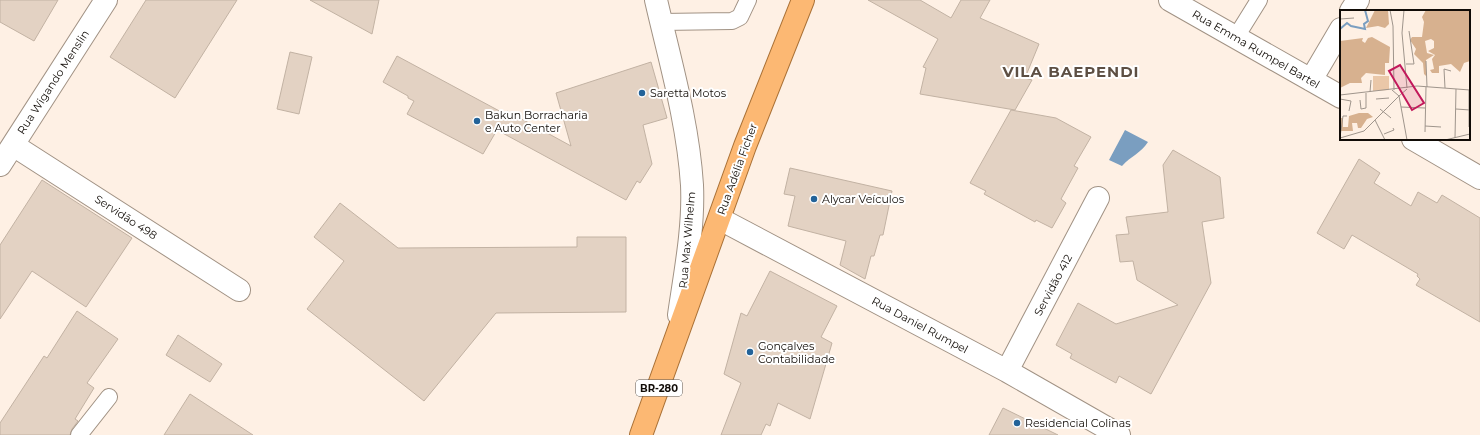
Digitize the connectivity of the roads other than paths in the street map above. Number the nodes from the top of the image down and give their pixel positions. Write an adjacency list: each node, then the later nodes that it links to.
1 (106, 0): 15 (street, Rua Wigando Menslin)
2 (656, 0): 9 (street, Rua Max Wilhelm)
3 (748, 0): 9 (lane)
4 (803, 0): 19 (highway, Rua Adélia Ficher)
5 (1170, 0): 11 (street, Rua Emma Rumpel Bartel)
6 (1259, 0): 11 (lane)
7 (1358, 0): 8 (street)
8 (1352, 10)
9 (661, 22): 21 (street, Rua Max Wilhelm)
10 (1340, 31): 12 (street)
11 (1236, 37): 12 (street, Rua Emma Rumpel Bartel)
12 (1311, 80): 13 (street, Rua Emma Rumpel Bartel)
13 (1340, 96)
14 (1415, 140): 17 (street)
15 (13, 145): 16 (street, Rua Wigando Menslin); 20 (street, Servidão 498)
16 (0, 165)
17 (1480, 178)
18 (1098, 198): 22 (street, Servidão 412)
19 (720, 219): 21 (highway, Rua Adélia Ficher); 22 (street, Rua Daniel Rumpel)
20 (239, 290)
21 (676, 340): 25 (highway, BR-280)
22 (1007, 371): 26 (street, Rua Daniel Rumpel)
23 (109, 397): 24 (lane)
24 (79, 435)
25 (641, 435)
26 (1119, 435)

